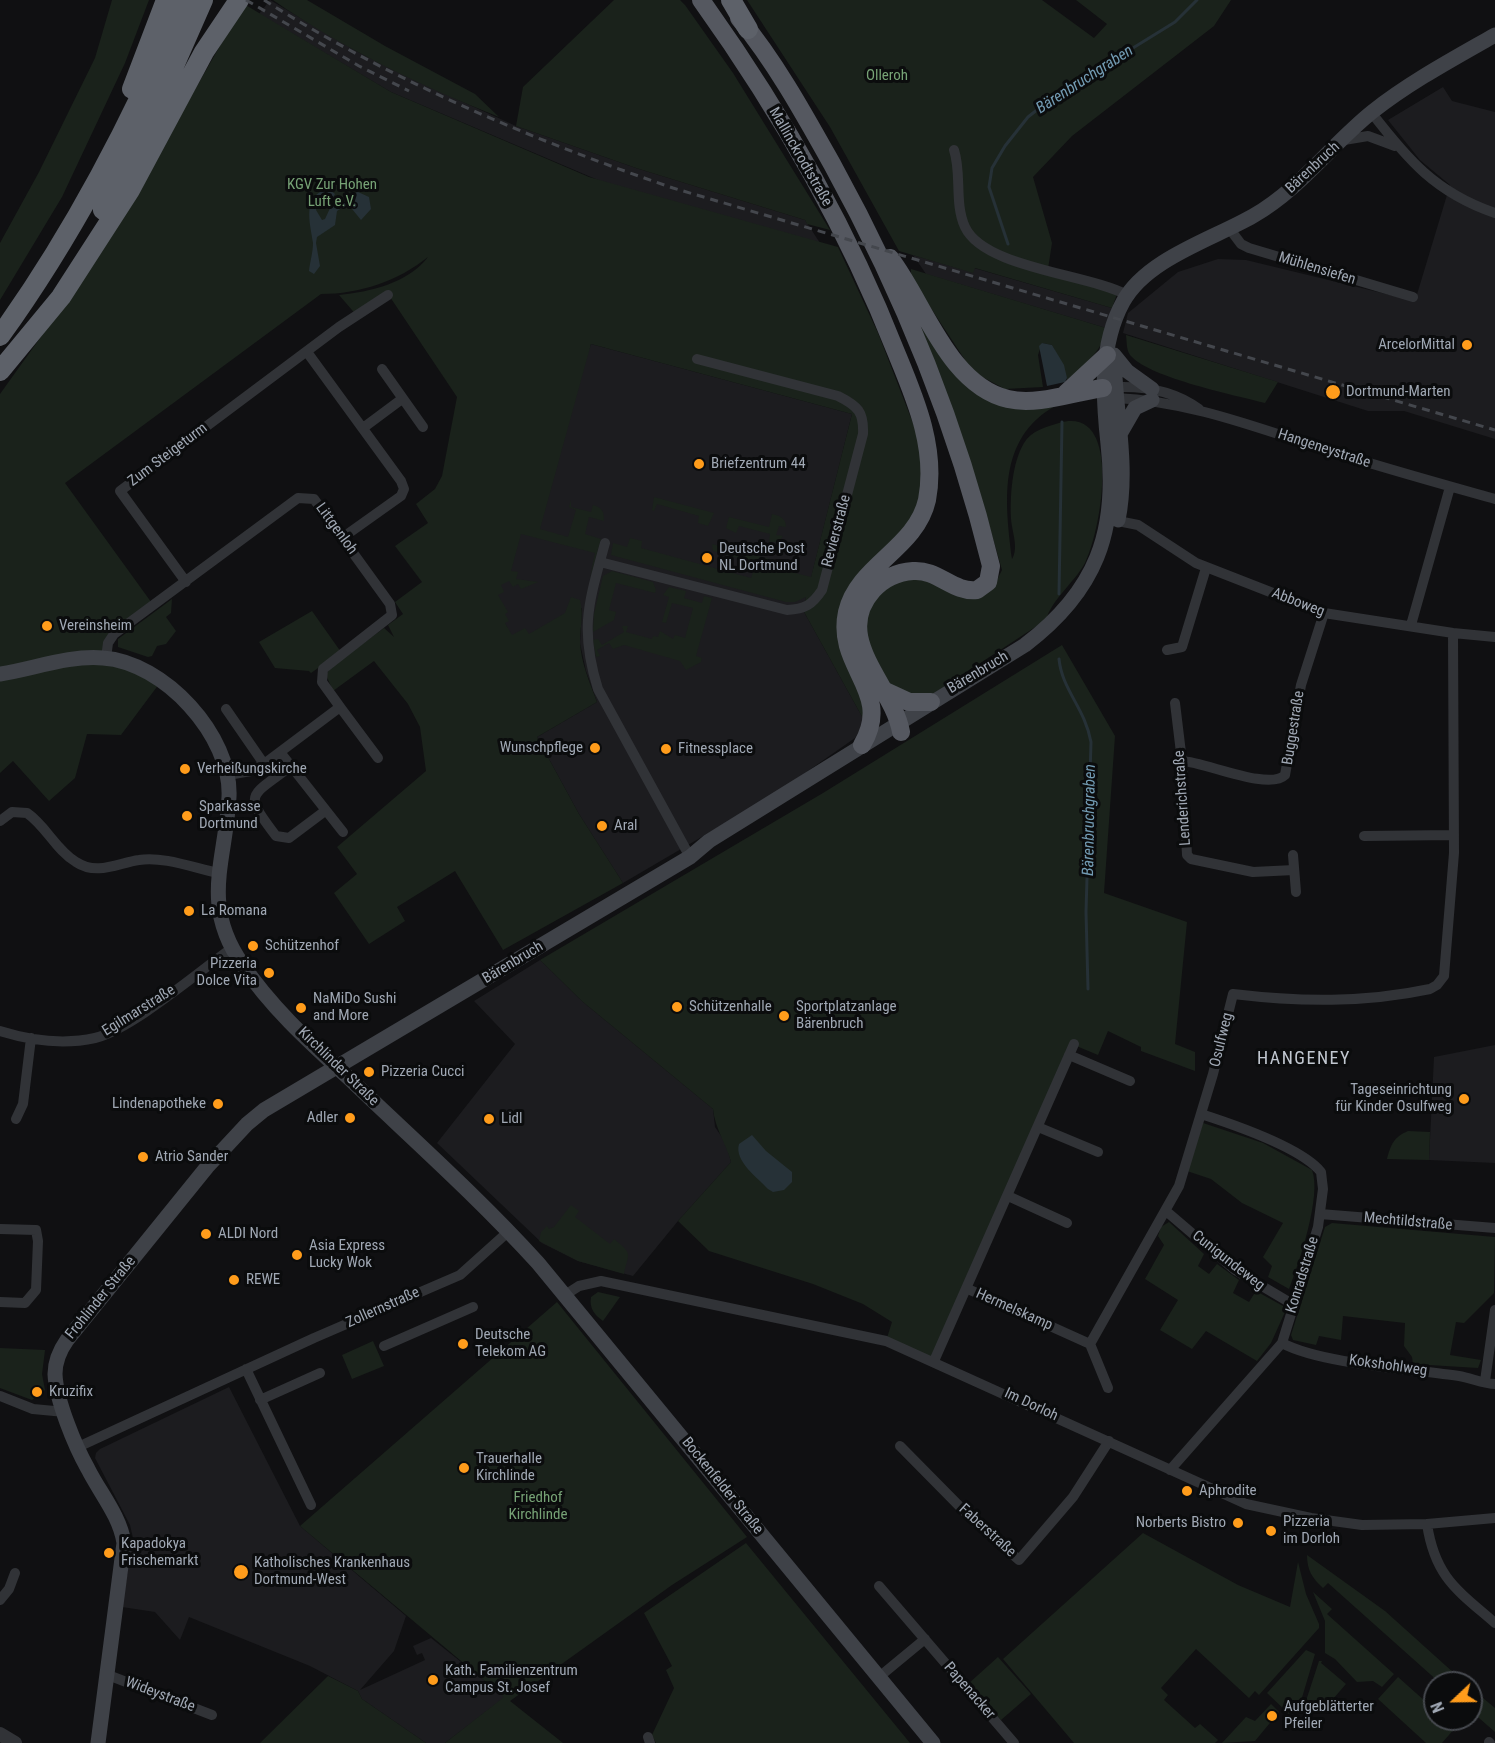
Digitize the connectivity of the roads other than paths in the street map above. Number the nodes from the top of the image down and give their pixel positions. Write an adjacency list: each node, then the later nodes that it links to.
1 (166, 0): 18 (highway)
2 (184, 0): 18 (highway)
3 (204, 0): 25 (highway)
4 (224, 0): 12 (highway)
5 (239, 0): 12 (highway)
6 (687, 0): 13 (highway)
7 (701, 0): 13 (highway, Mallinckrodtstraße)
8 (724, 0): 10 (highway, Mallinckrodtstraße)
9 (731, 0): 10 (highway)
10 (748, 29): 20 (highway, Mallinckrodtstraße)
11 (1495, 35): 14 (main road, Bärenbruch)
12 (204, 52): 25 (highway)
13 (758, 87): 54 (highway, Mallinckrodtstraße)
14 (1371, 112): 15 (main road, Bärenbruch); 16 (street)
15 (1341, 141): 16 (street); 21 (main road, Bärenbruch)
16 (1400, 149): 19 (street)
17 (954, 150): 23 (street)
18 (93, 189): 26 (highway)
19 (1495, 213)
20 (866, 225): 33 (highway); 54 (highway)
21 (1229, 228): 23 (main road, Bärenbruch); 24 (street, Mühlensiefen)
22 (388, 295): 27 (street, Zum Steigeturm)
23 (1128, 296): 28 (main road, Bärenbruch)
24 (1413, 297)
25 (34, 329): 31 (highway)
26 (0, 336)
27 (307, 352): 36 (street); 46 (street, Zum Steigeturm)
28 (1111, 355): 32 (main road, Bärenbruch); 33 (highway); 34 (main road)
29 (696, 359): 44 (street, Revierstraße)
30 (382, 369): 35 (street)
31 (0, 371)
32 (1112, 391): 33 (highway); 34 (street, Hangeneystraße); 38 (main road, Bärenbruch); 55 (main road, Bärenbruch)
33 (1065, 394)
34 (1152, 394): 38 (main road); 39 (street, Hangeneystraße)
35 (402, 399): 36 (street); 37 (street)
36 (363, 428): 42 (street)
37 (423, 428)
38 (1120, 434): 41 (main road, Bärenbruch)
39 (1450, 487): 40 (street, Hangeneystraße); 48 (street)
40 (1495, 499)
41 (1118, 520): 45 (street, Abboweg); 59 (main road, Bärenbruch)
42 (342, 538): 46 (street, Littgenloh); 57 (street, Littgenloh)
43 (605, 543): 44 (street)
44 (600, 562): 73 (street)
45 (1206, 568): 47 (street, Abboweg); 51 (street)
46 (186, 582): 52 (street, Littgenloh)
47 (1324, 613): 48 (street, Abboweg); 63 (street, Buggestraße)
48 (1411, 625): 49 (street, Abboweg)
49 (1454, 633): 50 (street, Abboweg); 70 (street, Osulfweg)
50 (1495, 637)
51 (1167, 650)
52 (106, 658): 53 (main road); 66 (main road)
53 (0, 674)
54 (874, 689): 55 (highway); 59 (highway); 60 (highway)
55 (932, 702): 59 (main road, Bärenbruch)
56 (1174, 703): 63 (street, Lenderichstraße)
57 (340, 707): 61 (street); 62 (street, Littgenloh)
58 (225, 710): 64 (street)
59 (897, 727): 60 (main road, Bärenbruch); 73 (main road, Bärenbruch)
60 (862, 745): 73 (main road, Bärenbruch)
61 (280, 752): 64 (street); 65 (street)
62 (378, 758)
63 (1182, 761): 74 (street, Lenderichstraße)
64 (264, 764): 66 (street)
65 (291, 766): 67 (street); 67 (street)
66 (228, 775): 75 (main road, Kirchlinder Straße)
67 (325, 811): 69 (street)
68 (0, 821): 75 (street)
69 (343, 832)
70 (1454, 835): 71 (street); 82 (street, Osulfweg)
71 (1364, 836)
72 (1293, 855): 74 (street)
73 (690, 858): 80 (main road, Bärenbruch)
74 (1294, 870): 76 (street)
75 (218, 873): 77 (main road, Kirchlinder Straße)
76 (1296, 892)
77 (232, 948): 79 (street, Egilmarstraße); 80 (main road, Kirchlinder Straße)
78 (0, 1031): 79 (street, Egilmarstraße)
79 (31, 1038): 83 (street)
80 (336, 1066): 92 (main road, Kirchlinder Straße); 109 (main road, Frohlinder Straße)
81 (1130, 1081): 84 (street)
82 (1201, 1114): 87 (street, Osulfweg); 88 (street, Konradstraße)
83 (16, 1119)
84 (1038, 1127): 85 (street); 86 (street)
85 (1098, 1152)
86 (1008, 1196): 89 (street); 93 (street)
87 (1166, 1211): 96 (street, Cunigundeweg); 100 (street, Osulfweg)
88 (1320, 1214): 90 (street, Mechtildstraße); 96 (street, Konradstraße)
89 (1067, 1223)
90 (1495, 1228)
91 (0, 1229): 95 (street)
92 (509, 1231): 94 (main road, Bockenfelder Straße); 103 (street, Zollernstraße)
93 (968, 1289): 100 (street, Hermelskamp); 102 (street, Hermelskamp)
94 (565, 1295): 102 (street, Im Dorloh); 123 (main road, Bockenfelder Straße)
95 (0, 1302)
96 (1294, 1305): 99 (street, Konradstraße)
97 (473, 1307): 101 (street)
98 (1495, 1310): 105 (street)
99 (1282, 1343): 105 (street, Kokshohlweg); 113 (street, Konradstraße)
100 (1090, 1344): 106 (street)
101 (384, 1346)
102 (934, 1361): 110 (street, Im Dorloh)
103 (246, 1369): 108 (street); 112 (street, Zollernstraße)
104 (320, 1373): 108 (street)
105 (1490, 1382)
106 (1108, 1388)
107 (0, 1396): 109 (street)
108 (261, 1400): 114 (street)
109 (65, 1412): 112 (main road, Frohlinder Straße)
110 (1109, 1441): 111 (street, Faberstraße); 113 (street, Im Dorloh)
111 (900, 1446)
112 (78, 1447): 122 (main road, Frohlinder Straße)
113 (1170, 1470): 116 (street, Im Dorloh)
114 (311, 1505)
115 (1495, 1518): 116 (street, Im Dorloh)
116 (1427, 1524): 120 (street)
117 (15, 1573): 119 (street)
118 (879, 1586): 121 (street, Papenacker)
119 (0, 1600)
120 (1495, 1623)
121 (925, 1639): 123 (street); 129 (street, Papenacker)
122 (108, 1675): 124 (street, Wideystraße); 127 (main road, Frohlinder Straße)
123 (879, 1677): 128 (main road, Bockenfelder Straße)
124 (212, 1715)
125 (0, 1734): 126 (street)
126 (15, 1743)
127 (98, 1743)
128 (933, 1743)
129 (1014, 1743)

